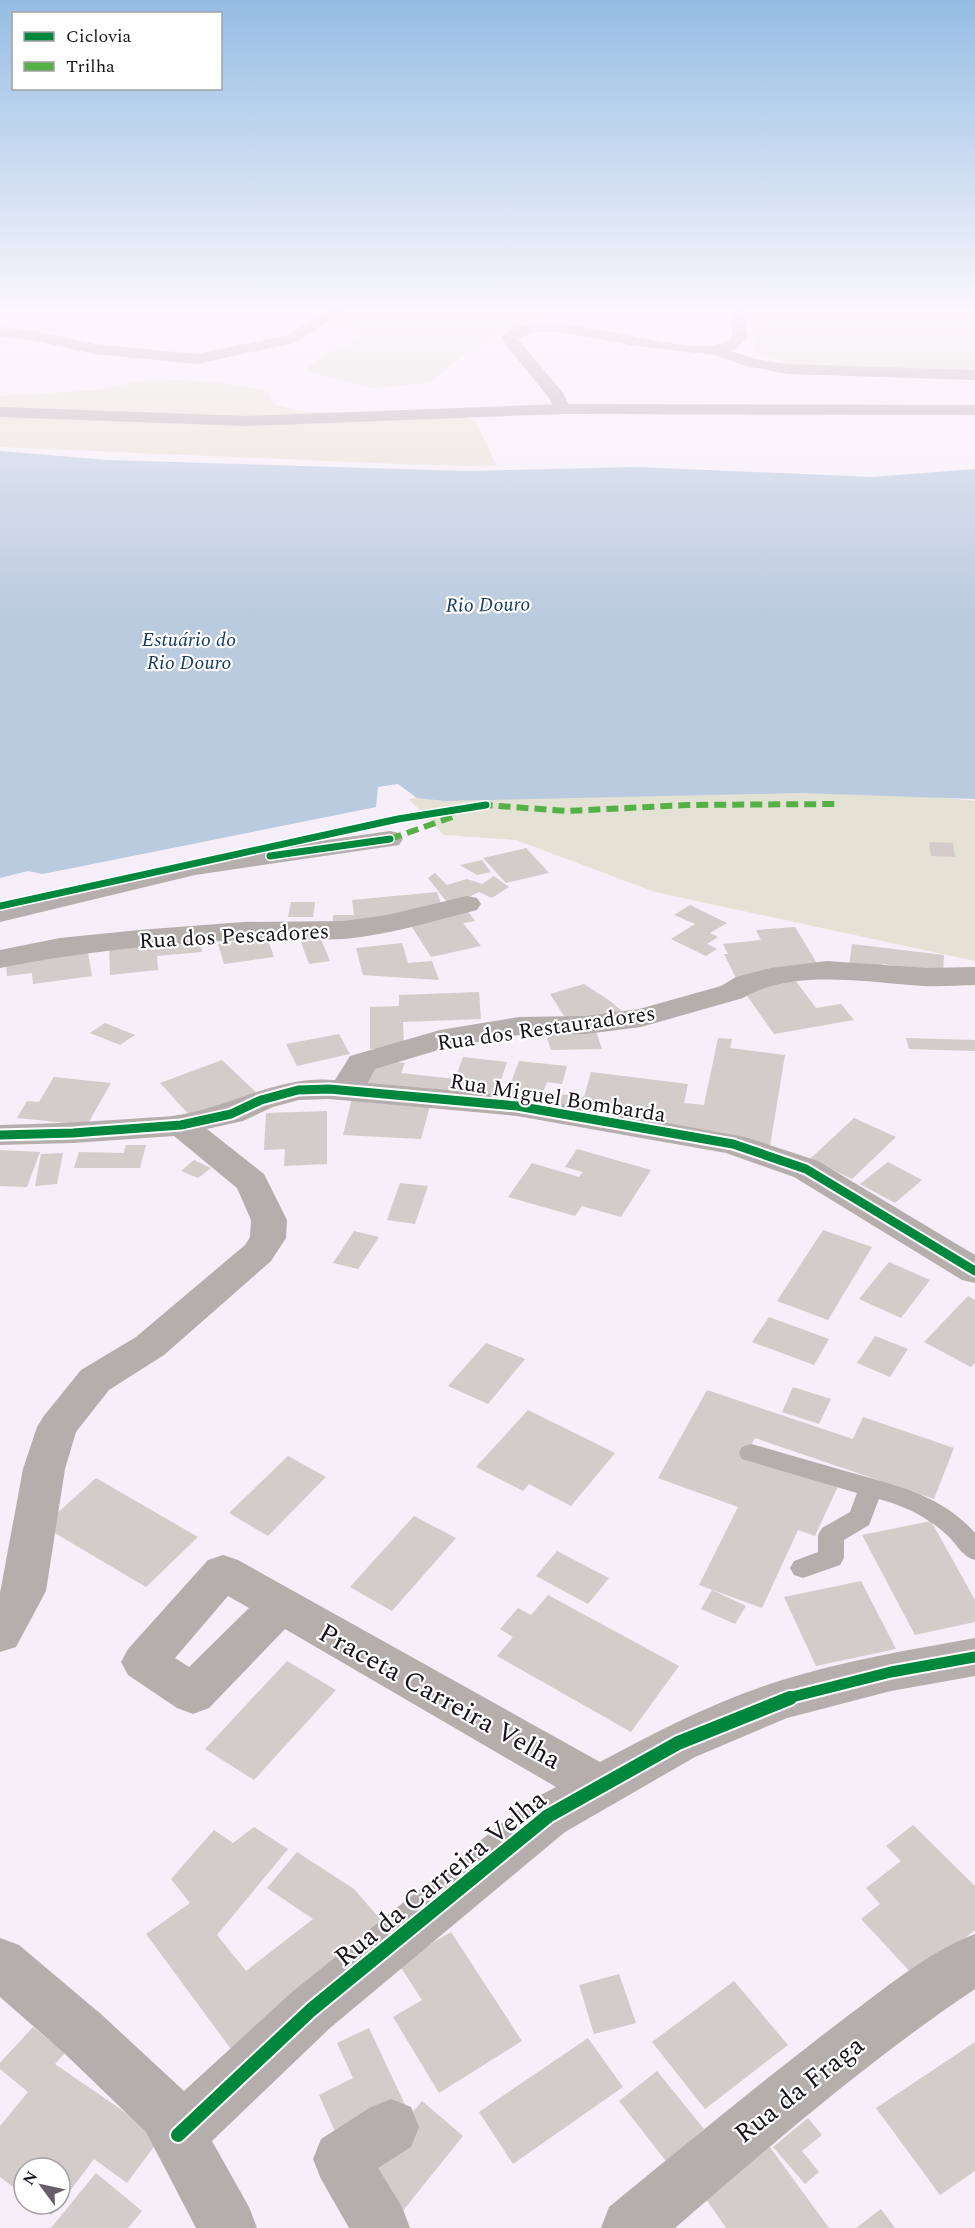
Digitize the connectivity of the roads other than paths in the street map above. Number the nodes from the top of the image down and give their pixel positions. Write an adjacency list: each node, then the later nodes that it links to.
1 (513, 411): 2 (main road)
2 (0, 412)
3 (390, 839): 5 (street)
4 (466, 904): 6 (street, Rua dos Pescadores)
5 (0, 914)
6 (0, 959)
7 (975, 976): 8 (street, Rua dos Restauradores)
8 (344, 1090): 9 (street, Rua Miguel Bombarda); 11 (street, Rua Miguel Bombarda)
9 (181, 1125): 10 (street, Rua Miguel Bombarda); 17 (street)
10 (0, 1135)
11 (975, 1271)
12 (751, 1453): 13 (lane)
13 (871, 1487): 14 (lane); 15 (lane)
14 (975, 1550)
15 (803, 1568)
16 (279, 1606): 19 (street, Praceta Carreira Velha)
17 (0, 1634)
18 (975, 1657): 19 (street, Rua da Carreira Velha)
19 (600, 1787): 23 (street, Rua da Carreira Velha)
20 (975, 1959): 26 (street, Rua da Fraga)
21 (0, 1963): 23 (street)
22 (391, 2127): 25 (street)
23 (178, 2135): 24 (street)
24 (228, 2228)
25 (381, 2228)
26 (630, 2228)

